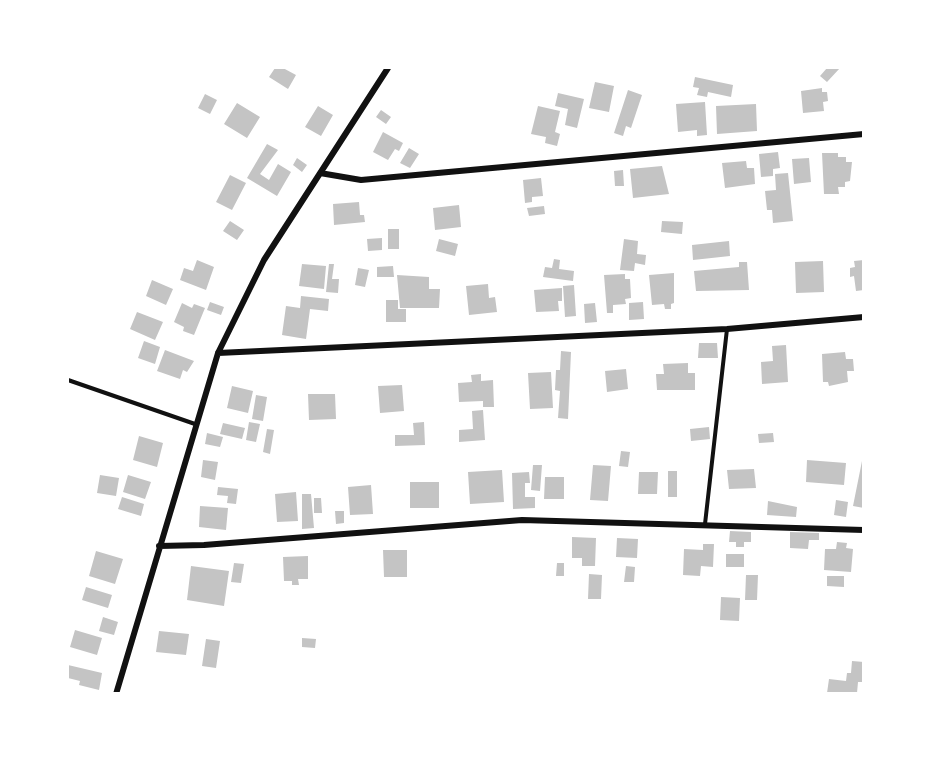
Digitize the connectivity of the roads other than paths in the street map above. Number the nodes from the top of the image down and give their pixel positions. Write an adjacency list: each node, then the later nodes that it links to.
1 (388, 68): 3 (street)
2 (864, 134): 3 (street)
3 (320, 173): 6 (street)
4 (864, 317): 5 (street)
5 (727, 329): 6 (street); 9 (lane)
6 (218, 353): 8 (street)
7 (68, 380): 8 (lane)
8 (195, 424): 11 (street)
9 (705, 524): 10 (street); 11 (street)
10 (864, 530)
11 (159, 546): 12 (street)
12 (116, 693)

